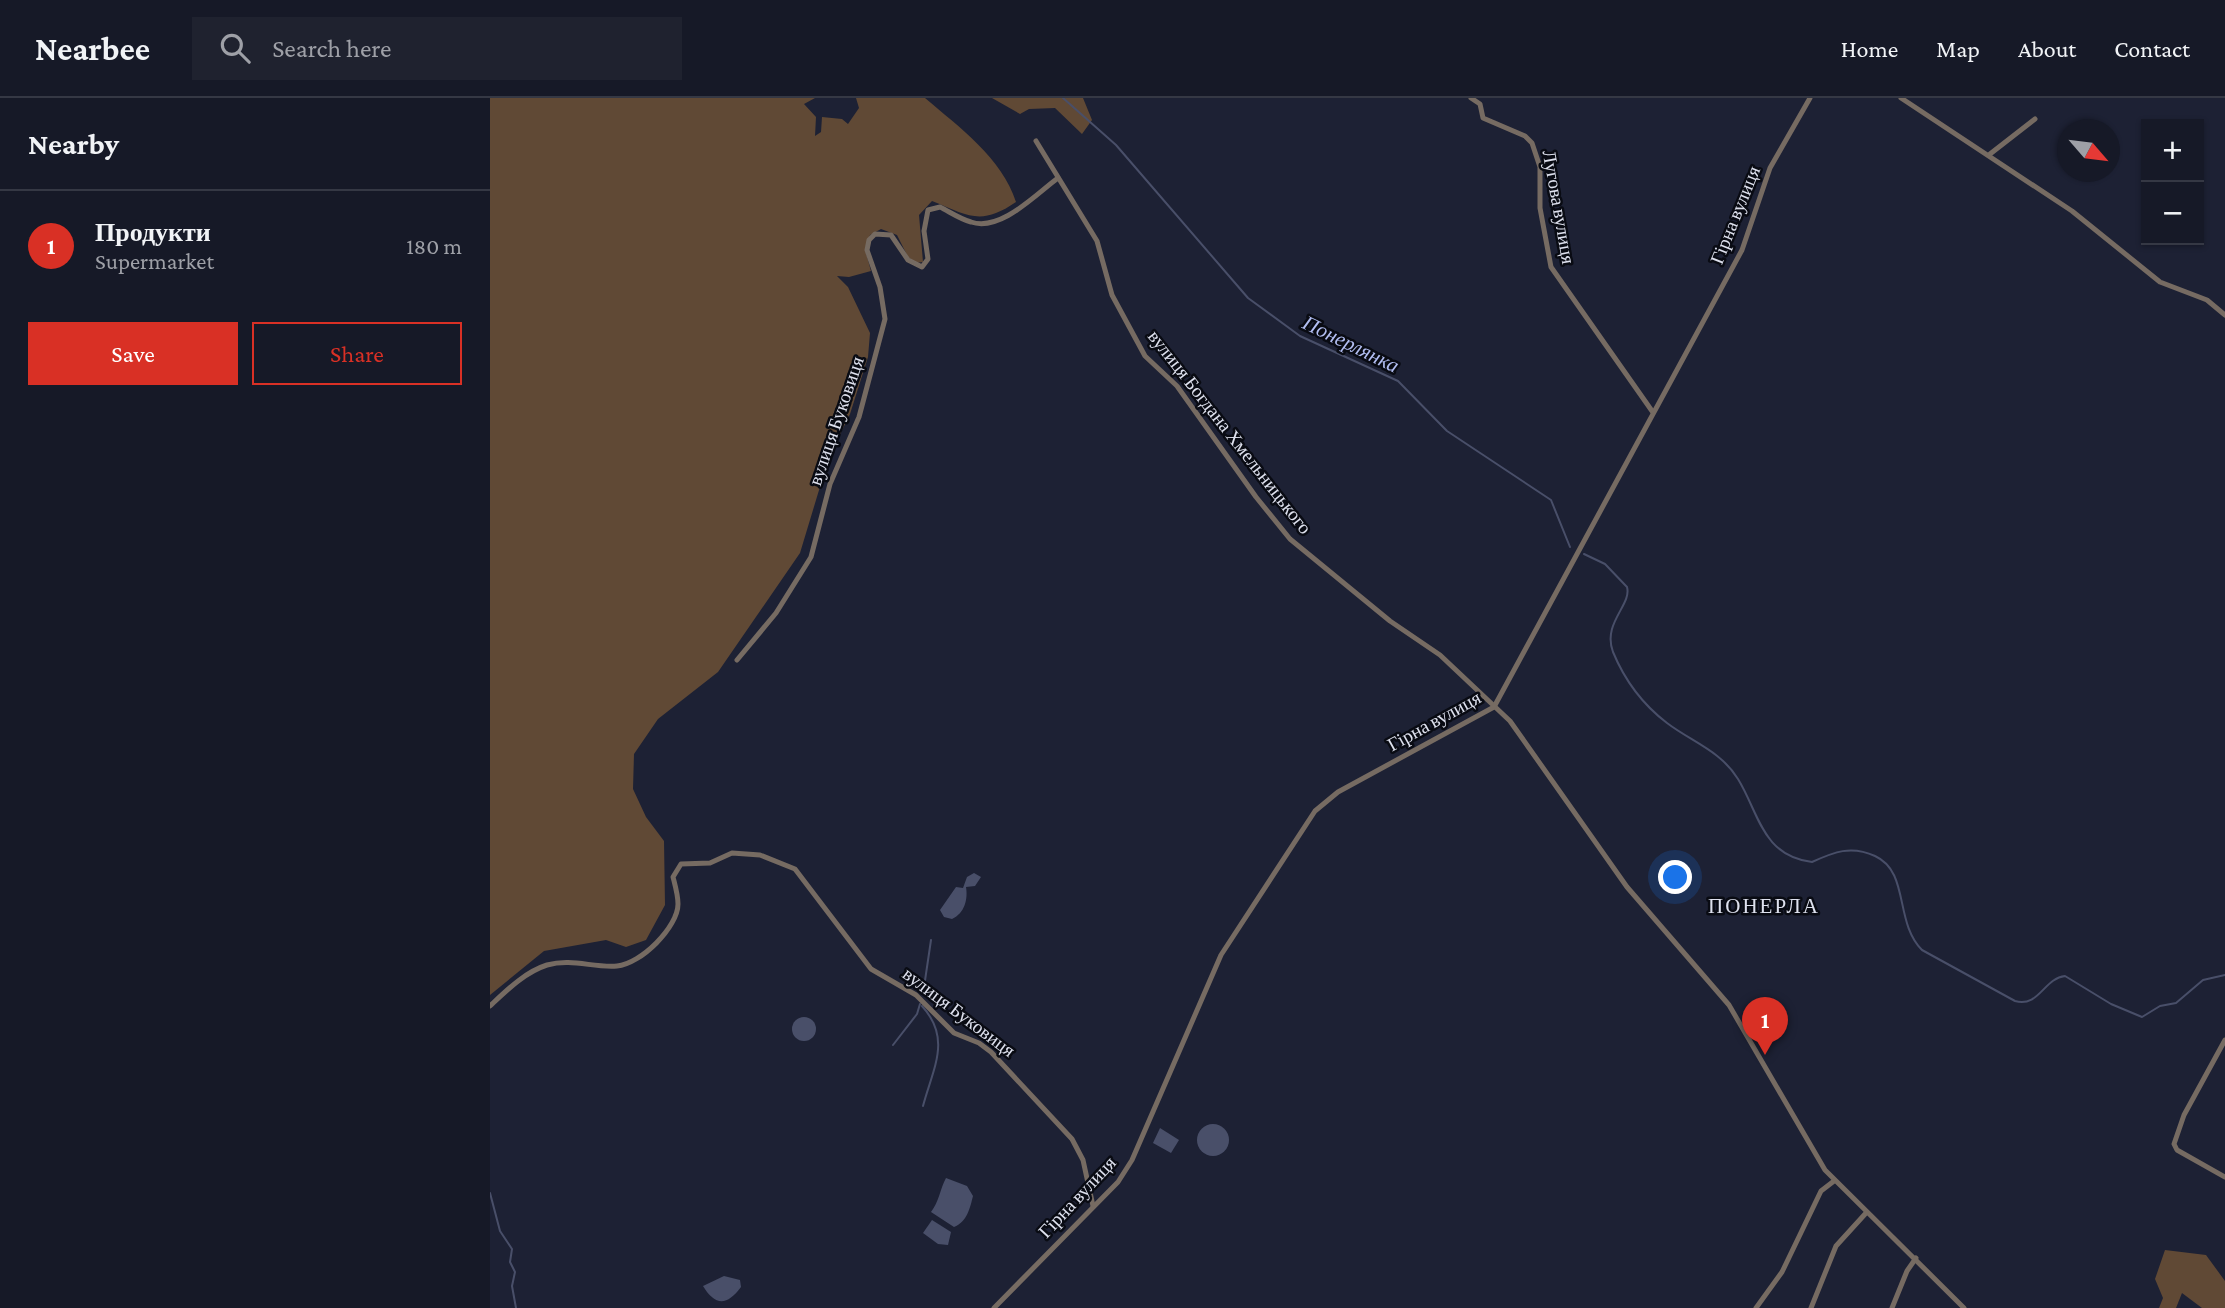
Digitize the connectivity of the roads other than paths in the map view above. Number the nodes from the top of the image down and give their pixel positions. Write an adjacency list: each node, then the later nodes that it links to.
1 (1471, 98): 9 (street, Лугова вулиця)
2 (1810, 98): 9 (street, Гірна вулиця)
3 (1901, 98): 6 (street)
4 (2035, 119): 6 (street)
5 (1036, 141): 7 (street, вулиця Богдана Хмельницького)
6 (1990, 154): 8 (street)
7 (1058, 178): 10 (street, вулиця Буковиця); 11 (street, вулиця Богдана Хмельницького)
8 (2225, 315)
9 (1652, 411): 11 (street, Гірна вулиця)
10 (737, 660)
11 (1494, 707): 15 (street, вулиця Богдана Хмельницького); 16 (street, Гірна вулиця)
12 (490, 1006): 16 (street, вулиця Буковиця)
13 (2225, 1040): 14 (street)
14 (2225, 1177)
15 (1834, 1181): 17 (street, вулиця Богдана Хмельницького); 20 (street)
16 (1093, 1206): 19 (street, Гірна вулиця)
17 (1866, 1213): 18 (street, вулиця Богдана Хмельницького); 21 (street)
18 (1916, 1258): 22 (street); 23 (street, вулиця Богдана Хмельницького)
19 (994, 1308)
20 (1756, 1308)
21 (1811, 1308)
22 (1892, 1308)
23 (1964, 1308)

